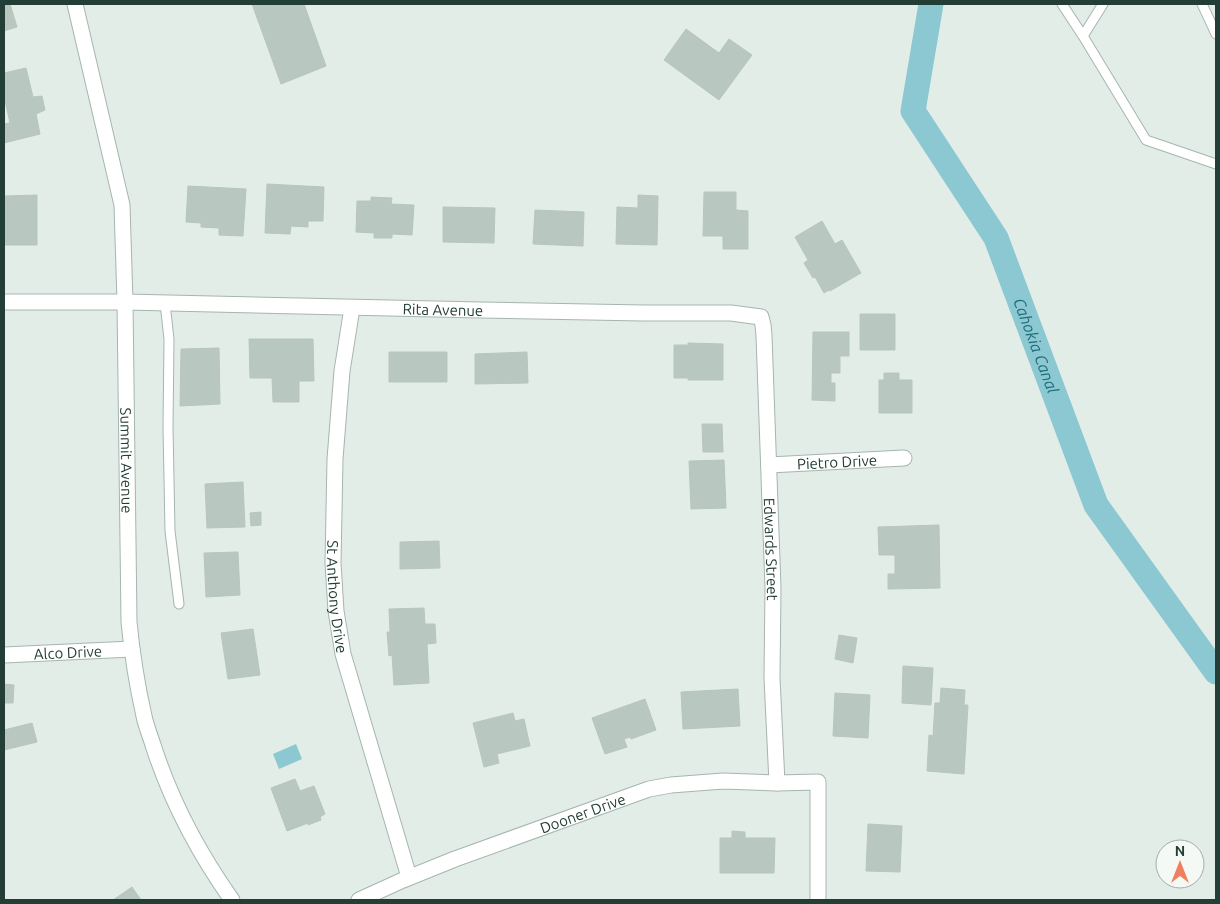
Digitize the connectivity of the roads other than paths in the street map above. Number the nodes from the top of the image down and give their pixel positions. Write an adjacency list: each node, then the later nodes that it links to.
1 (75, 4): 9 (street, Summit Avenue)
2 (1062, 4): 6 (lane)
3 (1103, 4): 6 (lane)
4 (1202, 4): 5 (lane)
5 (1216, 34)
6 (1083, 36): 7 (lane)
7 (1216, 164)
8 (4, 302): 9 (street, Rita Avenue)
9 (125, 302): 10 (street, Rita Avenue); 16 (street, Summit Avenue)
10 (165, 303): 11 (street, Rita Avenue); 15 (lane)
11 (352, 308): 12 (street, Rita Avenue); 19 (street, St Anthony Drive)
12 (761, 317): 14 (street, Edwards Street)
13 (904, 458): 14 (street, Pietro Drive)
14 (770, 465): 18 (street, Edwards Street)
15 (179, 604)
16 (132, 649): 17 (street, Alco Drive); 20 (street, Summit Avenue)
17 (4, 655)
18 (776, 783): 19 (street, Dooner Drive); 22 (street, Dooner Drive)
19 (409, 877): 21 (street, Dooner Drive)
20 (232, 900)
21 (359, 900)
22 (818, 900)

